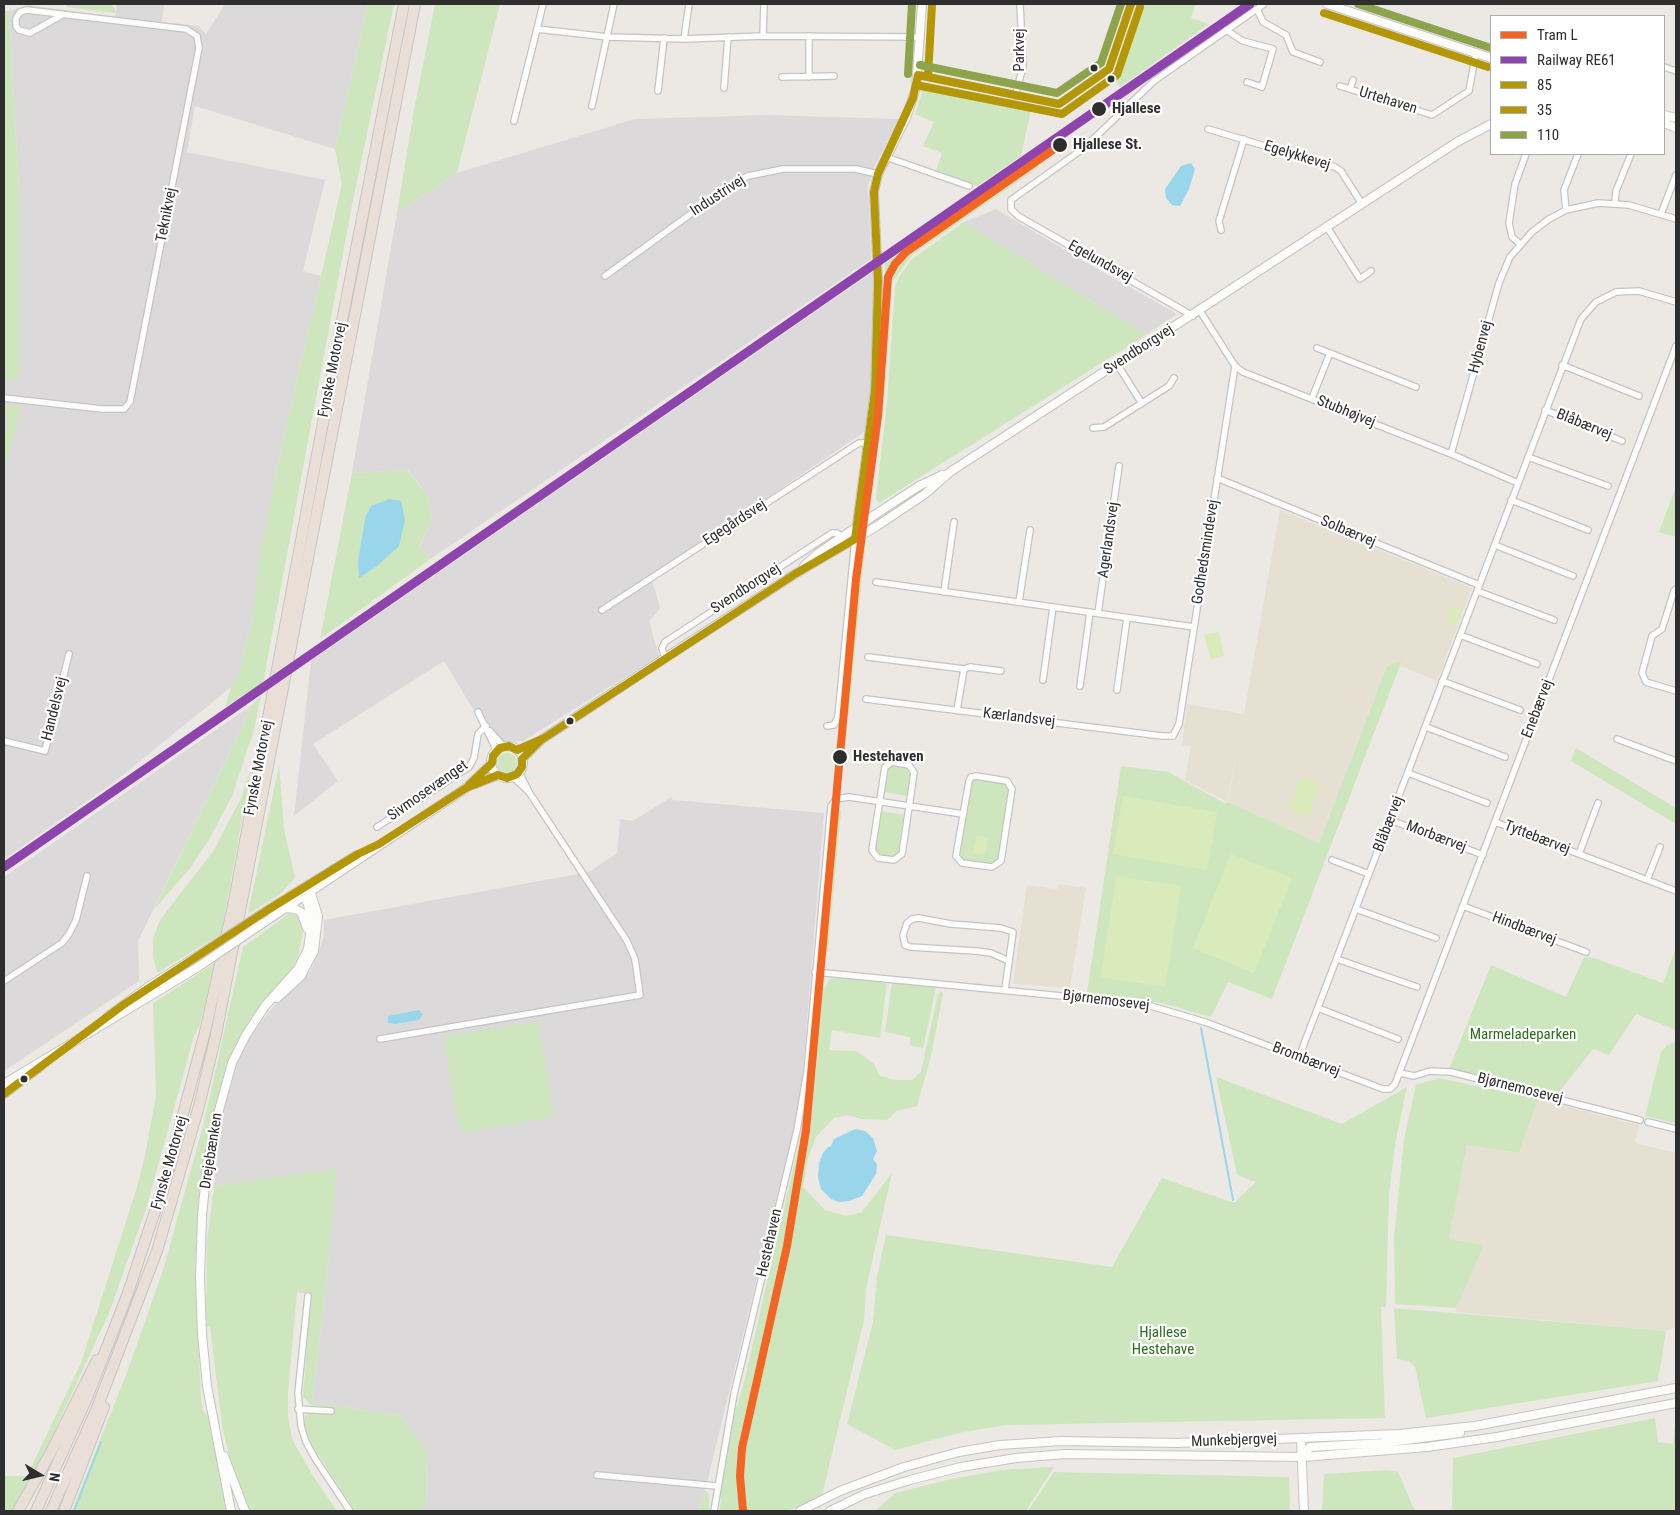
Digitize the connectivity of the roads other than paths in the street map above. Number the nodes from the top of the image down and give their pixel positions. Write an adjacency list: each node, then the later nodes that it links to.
1 (404, 4): 185 (highway, Fynske Motorvej)
2 (415, 4): 183 (highway, Fynske Motorvej)
3 (543, 4): 14 (street)
4 (614, 4): 18 (street)
5 (689, 4): 22 (street)
6 (764, 4): 16 (street)
7 (922, 4): 20 (street)
8 (1020, 4): 36 (street, Parkvej)
9 (1131, 4): 36 (street)
10 (1264, 4): 12 (street)
11 (1326, 4): 23 (street)
12 (1257, 9): 15 (street); 25 (street)
13 (62, 15): 13 (street, Teknikvej); 71 (street, Teknikvej)
14 (537, 29): 18 (street); 38 (street)
15 (1226, 30): 31 (street); 61 (street, Egelundsvej)
16 (763, 36): 17 (street); 19 (street)
17 (808, 36): 20 (street); 27 (street)
18 (608, 37): 21 (street); 37 (street)
19 (728, 37): 22 (street); 33 (street)
20 (921, 37): 26 (street)
21 (664, 38): 22 (street); 35 (street)
22 (684, 39)
23 (1476, 52): 24 (street); 34 (street, Urtehaven)
24 (1490, 58)
25 (1320, 62)
26 (918, 75): 36 (street); 45 (street)
27 (809, 76): 28 (street); 29 (street)
28 (834, 76)
29 (782, 77)
30 (1352, 80): 34 (street, Urtehaven)
31 (1247, 82)
32 (1340, 86): 34 (street, Urtehaven)
33 (724, 88)
34 (1350, 89)
35 (658, 91)
36 (1015, 96)
37 (592, 106)
38 (514, 121)
39 (1490, 125): 50 (street, Svendborgvej)
40 (1208, 129): 41 (street, Egelykkevej)
41 (1244, 139): 50 (street, Egelykkevej); 55 (street, Egelykkevej)
42 (1526, 155): 56 (street)
43 (1578, 155): 51 (street)
44 (1631, 155): 49 (street)
45 (886, 157): 46 (street); 48 (street)
46 (878, 174): 58 (street, Industrivej); 77 (street)
47 (1676, 175): 52 (street)
48 (969, 186)
49 (1615, 203): 51 (street, Hybenvej); 52 (street, Hybenvej)
50 (1362, 204): 54 (street, Svendborgvej)
51 (1566, 210): 56 (street, Hybenvej)
52 (1661, 214): 53 (street, Hybenvej)
53 (1676, 219)
54 (1327, 227): 57 (street); 60 (street, Svendborgvej)
55 (1221, 230)
56 (1520, 244): 78 (street, Hybenvej)
57 (1371, 272)
58 (605, 276)
59 (1676, 302): 67 (street, Blåbærvej)
60 (1200, 311): 61 (street, Svendborgvej); 66 (street)
61 (1192, 316): 65 (street, Svendborgvej)
62 (1676, 346): 146 (street, Enebærvej)
63 (1317, 348): 64 (street)
64 (1330, 353): 69 (street); 72 (street)
65 (1118, 364): 73 (street); 81 (street, Svendborgvej)
66 (1235, 366): 72 (street, Stubhøjvej); 82 (street, Godhedsmindevej)
67 (1562, 366): 70 (street); 74 (street, Blåbærvej)
68 (1174, 378): 73 (street)
69 (1416, 387)
70 (1639, 396)
71 (4, 398)
72 (1312, 398): 78 (street, Stubhøjvej)
73 (1141, 402): 75 (street)
74 (1545, 410): 76 (street, Blåbærvej); 79 (street, Blåbærvej)
75 (1093, 428)
76 (1622, 441)
77 (869, 442): 87 (street); 101 (street, Egegårdsvej)
78 (1451, 454): 83 (street, Stubhøjvej)
79 (1528, 456): 83 (street, Blåbærvej); 84 (street)
80 (1119, 466): 103 (street, Agerlandsvej)
81 (950, 472): 87 (street, Svendborgvej); 91 (street, Svendborgvej)
82 (1217, 478): 96 (street, Solbærvej); 106 (street, Godhedsmindevej)
83 (1518, 483): 85 (street, Blåbærvej)
84 (1608, 486)
85 (1511, 500): 89 (street); 92 (street, Blåbærvej)
86 (954, 522): 98 (street)
87 (857, 527): 90 (street, Svendborgvej); 91 (street)
88 (1030, 530): 99 (street)
89 (1588, 530)
90 (841, 537): 93 (street, Svendborgvej); 110 (street, Svendborgvej)
91 (855, 539): 93 (street, Svendborgvej); 124 (street)
92 (1495, 545): 94 (street); 96 (street, Blåbærvej)
93 (795, 574): 110 (street, Svendborgvej)
94 (1573, 576)
95 (876, 582): 98 (street)
96 (1478, 588): 105 (street); 107 (street, Blåbærvej)
97 (1676, 589): 118 (street)
98 (944, 592): 99 (street)
99 (1019, 602): 100 (street)
100 (1053, 607): 102 (street); 114 (street)
101 (602, 610)
102 (1090, 612): 103 (street); 116 (street)
103 (1098, 613): 104 (street)
104 (1127, 618): 106 (street); 117 (street)
105 (1554, 620)
106 (1194, 627): 126 (street, Godhedsmindevej)
107 (1460, 635): 111 (street); 115 (street, Blåbærvej)
108 (69, 654): 129 (street, Handelsvej)
109 (868, 657): 112 (street)
110 (665, 658): 128 (street, Svendborgvej)
111 (1537, 664)
112 (964, 669): 113 (street); 120 (street)
113 (1001, 672)
114 (1042, 680)
115 (1442, 681): 121 (street); 125 (street, Blåbærvej)
116 (1080, 686)
117 (1117, 690)
118 (1676, 690)
119 (866, 699): 120 (street, Kærlandsvej)
120 (957, 710): 126 (street, Kærlandsvej)
121 (1520, 710)
122 (478, 712): 123 (street)
123 (486, 726): 130 (street); 147 (street, Sivmosevænget)
124 (827, 726)
125 (1426, 727): 132 (street); 136 (street, Blåbærvej)
126 (1173, 736)
127 (1617, 739): 134 (street)
128 (541, 740): 131 (street, Svendborgvej); 133 (street, Svendborgvej)
129 (4, 741)
130 (500, 749): 131 (street); 135 (street)
131 (517, 750): 133 (street)
132 (1505, 758)
133 (522, 759): 138 (street)
134 (1676, 761)
135 (492, 764): 137 (street); 139 (street)
136 (1408, 773): 142 (street); 145 (street, Blåbærvej)
137 (498, 775): 138 (street); 139 (street)
138 (516, 775): 173 (street)
139 (466, 788): 155 (street)
140 (879, 800): 143 (street); 143 (street); 143 (street); 165 (street, Hestehaven)
141 (1598, 803): 149 (street, Tyttebærvej)
142 (1487, 804)
143 (909, 805): 144 (street)
144 (963, 814): 144 (street)
145 (1390, 820): 150 (street, Morbærvej); 152 (street, Blåbærvej)
146 (1495, 822): 149 (street, Tyttebærvej); 150 (street, Enebærvej)
147 (377, 827)
148 (1660, 847): 154 (street)
149 (1579, 854): 154 (street, Tyttebærvej)
150 (1482, 855): 157 (street, Enebærvej)
151 (1332, 860): 152 (street)
152 (1369, 874): 159 (street, Blåbærvej)
153 (87, 876): 166 (street)
154 (1647, 880): 156 (street, Tyttebærvej)
155 (308, 890): 158 (street); 164 (street, Drejebænken); 170 (street); 172 (street, bridge)
156 (1676, 891)
157 (1463, 906): 161 (street, Hindbærvej); 177 (street, Enebærvej)
158 (286, 908): 164 (street); 172 (street, bridge)
159 (1356, 909): 160 (street); 162 (street, Blåbærvej)
160 (1436, 938)
161 (1586, 952)
162 (1337, 959): 167 (street); 169 (street, Blåbærvej)
163 (1009, 961): 163 (street); 168 (street)
164 (302, 963): 170 (street, Drejebænken)
165 (815, 972): 168 (street, Bjørnemosevej); 195 (street, Hestehaven)
166 (4, 981)
167 (1418, 987)
168 (1005, 990): 171 (street, Bjørnemosevej)
169 (1318, 1008): 174 (street); 176 (street, Blåbærvej)
170 (258, 1018): 192 (street, Drejebænken)
171 (1205, 1022): 176 (street, Brombærvej)
172 (86, 1034): 175 (street)
173 (380, 1039)
174 (1398, 1039)
175 (65, 1047): 178 (street); 179 (street)
176 (1299, 1057): 177 (street, Brombærvej)
177 (1400, 1073): 180 (street, Bjørnemosevej)
178 (4, 1084)
179 (4, 1094)
180 (1640, 1120)
181 (1648, 1122): 182 (street)
182 (1676, 1129)
183 (156, 1251): 198 (highway, Fynske Motorvej); 199 (highway)
184 (308, 1296): 188 (street)
185 (111, 1336): 196 (highway); 197 (highway, Fynske Motorvej)
186 (1676, 1388): 190 (street, Munkebjergvej)
187 (1676, 1403): 193 (street, Munkebjergvej)
188 (298, 1409): 189 (street); 202 (street)
189 (331, 1411)
190 (1502, 1422): 191 (street, Munkebjergvej); 193 (street)
191 (1301, 1439): 193 (street); 204 (street, Munkebjergvej)
192 (219, 1442): 200 (street, Drejebænken); 201 (street, Drejebænken)
193 (1303, 1457): 205 (street, Munkebjergvej); 206 (street)
194 (597, 1475): 195 (street)
195 (717, 1486): 203 (street, Hestehaven)
196 (18, 1511)
197 (36, 1511)
198 (51, 1511)
199 (64, 1511)
200 (231, 1511)
201 (245, 1511)
202 (350, 1511)
203 (714, 1511)
204 (800, 1511)
205 (830, 1511)
206 (1304, 1511)

